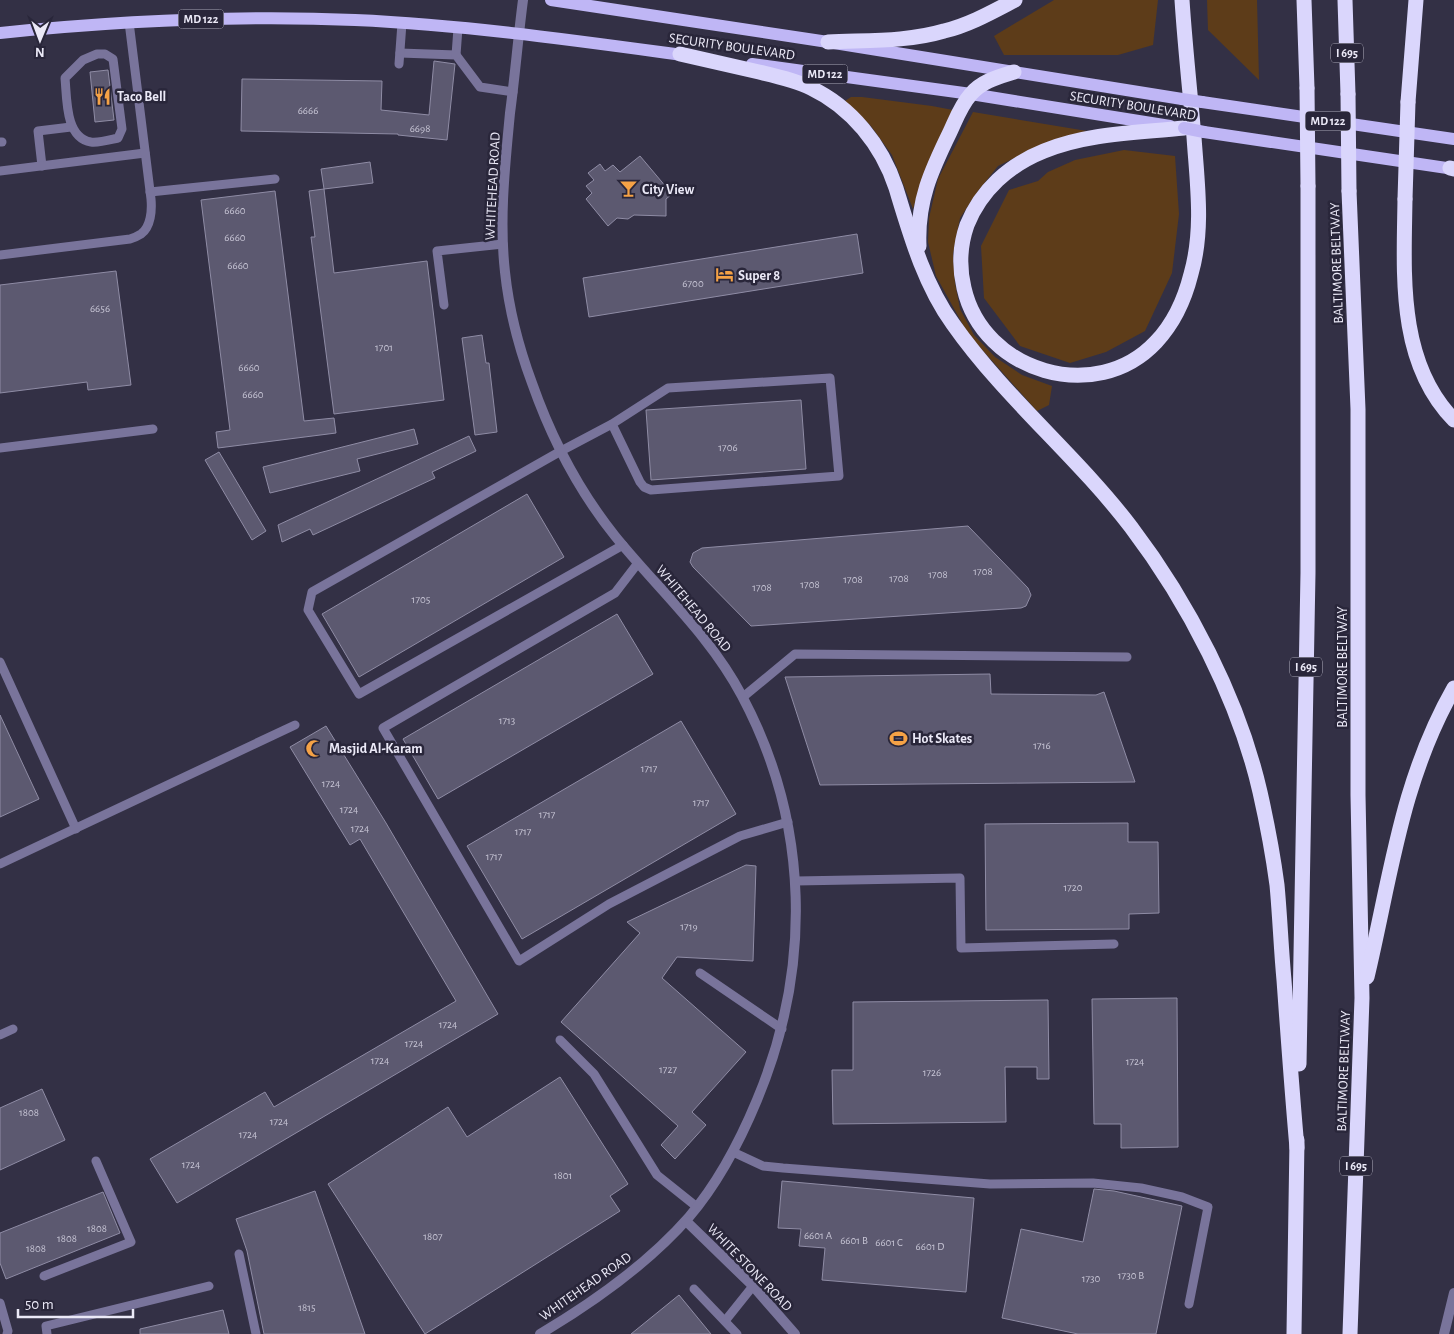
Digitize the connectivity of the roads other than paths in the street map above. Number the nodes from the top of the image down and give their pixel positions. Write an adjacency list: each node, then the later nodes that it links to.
1 (523, 0): 13 (street, WHITEHEAD ROAD)
2 (551, 0): 15 (main road, SECURITY BOULEVARD / MD 122)
3 (1015, 0): 15 (highway)
4 (1182, 0): 24 (highway)
5 (1299, 0): 14 (highway)
6 (1304, 0): 14 (highway, BALTIMORE BELTWAY / I 695)
7 (1416, 0): 36 (highway, bridge)
8 (1346, 4): 54 (highway, BALTIMORE BELTWAY / I 695, bridge)
9 (129, 22): 10 (main road, SECURITY BOULEVARD / MD 122); 12 (main road, SECURITY BOULEVARD / MD 122); 26 (lane)
10 (402, 23): 11 (main road, SECURITY BOULEVARD / MD 122); 16 (lane)
11 (458, 28): 13 (main road, SECURITY BOULEVARD / MD 122); 18 (lane)
12 (0, 33)
13 (519, 33): 17 (main road, SECURITY BOULEVARD / MD 122); 21 (street, WHITEHEAD ROAD)
14 (1305, 39): 59 (highway, BALTIMORE BELTWAY / I 695, bridge)
15 (828, 42): 20 (main road, SECURITY BOULEVARD / MD 122)
16 (400, 53): 18 (lane); 19 (lane)
17 (680, 54): 22 (main road, SECURITY BOULEVARD / MD 122); 34 (highway)
18 (456, 55): 21 (lane)
19 (399, 64)
20 (1014, 72): 22 (highway); 25 (main road, SECURITY BOULEVARD / MD 122, bridge)
21 (513, 92): 32 (street, WHITEHEAD ROAD)
22 (971, 94): 24 (main road, SECURITY BOULEVARD / MD 122); 34 (highway)
23 (71, 126): 23 (lane); 27 (lane)
24 (1184, 128): 28 (main road, SECURITY BOULEVARD / MD 122, bridge)
25 (1454, 139)
26 (145, 153): 27 (lane); 31 (lane)
27 (42, 166): 29 (lane)
28 (1453, 169)
29 (0, 171)
30 (275, 179): 31 (lane)
31 (150, 192): 33 (lane)
32 (503, 244): 35 (lane); 40 (street, WHITEHEAD ROAD)
33 (0, 255)
34 (920, 257): 59 (highway)
35 (444, 305)
36 (1454, 420)
37 (612, 424): 37 (lane); 40 (lane)
38 (153, 429): 39 (lane)
39 (0, 448)
40 (561, 451): 41 (street, WHITEHEAD ROAD); 41 (lane)
41 (623, 545): 42 (street, WHITEHEAD ROAD)
42 (638, 563): 46 (street, WHITEHEAD ROAD); 48 (lane)
43 (1127, 657): 46 (lane)
44 (0, 662): 49 (lane)
45 (1454, 688): 54 (highway)
46 (743, 697): 48 (street, WHITEHEAD ROAD)
47 (295, 725): 49 (lane)
48 (788, 822): 51 (street, WHITEHEAD ROAD)
49 (76, 829): 50 (lane)
50 (0, 864)
51 (796, 881): 52 (lane); 56 (street, WHITEHEAD ROAD)
52 (1114, 944)
53 (700, 973): 56 (lane)
54 (1362, 998): 80 (highway, BALTIMORE BELTWAY / I 695)
55 (13, 1029): 57 (lane)
56 (782, 1029): 60 (street, WHITEHEAD ROAD)
57 (0, 1035)
58 (560, 1040): 62 (lane)
59 (1297, 1148): 79 (highway, BALTIMORE BELTWAY / I 695)
60 (733, 1152): 62 (street, WHITEHEAD ROAD); 71 (lane)
61 (96, 1161): 65 (lane)
62 (697, 1207): 63 (street, WHITEHEAD ROAD)
63 (686, 1221): 67 (street, WHITE STONE ROAD); 76 (street, WHITEHEAD ROAD)
64 (238, 1254): 75 (lane)
65 (44, 1276)
66 (209, 1286): 74 (lane)
67 (753, 1286): 72 (lane); 78 (street, WHITE STONE ROAD)
68 (694, 1289): 72 (lane)
69 (1454, 1293): 81 (street)
70 (0, 1303): 73 (lane)
71 (1188, 1304)
72 (725, 1321): 77 (lane)
73 (7, 1334)
74 (47, 1334)
75 (256, 1334)
76 (540, 1334)
77 (737, 1334)
78 (795, 1334)
79 (1294, 1334)
80 (1350, 1334)
81 (1444, 1334)

